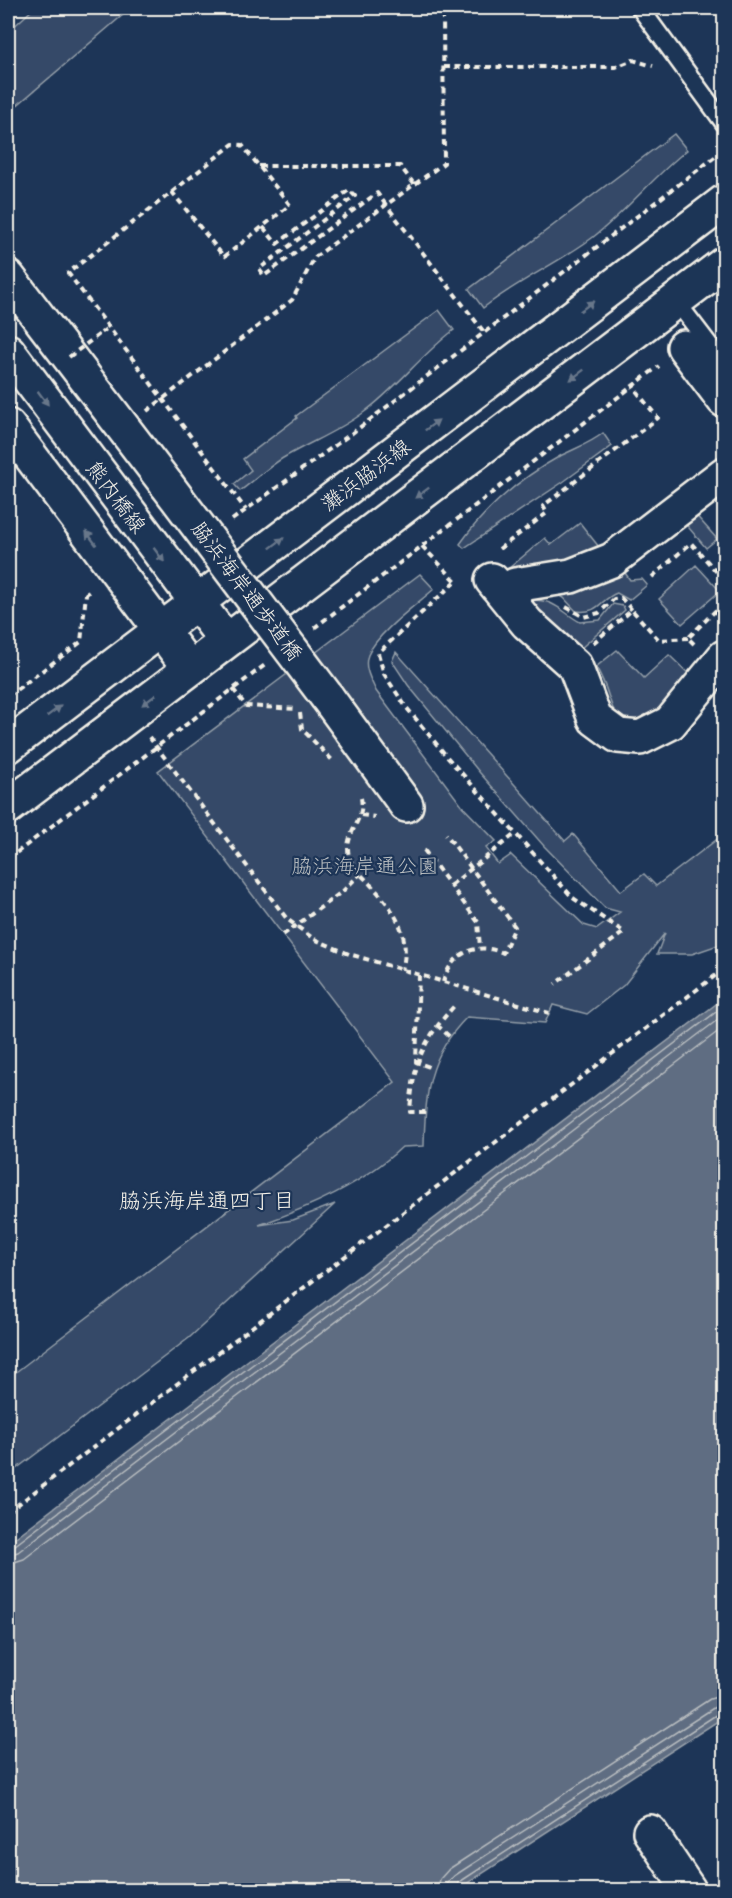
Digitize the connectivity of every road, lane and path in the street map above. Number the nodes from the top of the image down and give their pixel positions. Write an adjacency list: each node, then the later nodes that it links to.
1 (16, 8): 4 (path)
2 (443, 8): 5 (path)
3 (640, 8): 7 (lane)
4 (8, 15)
5 (444, 67): 6 (path); 11 (path)
6 (660, 75)
7 (724, 123)
8 (714, 144): 9 (path)
9 (723, 152): 20 (path)
10 (260, 166): 11 (path); 12 (path); 15 (path)
11 (414, 184): 14 (path)
12 (172, 192): 15 (path); 19 (path)
13 (724, 202): 40 (street, 灘浜脇浜線, one-way to 13)
14 (386, 205): 15 (path); 20 (path); 26 (path)
15 (263, 227)
16 (724, 264): 18 (street)
17 (8, 277): 22 (street, 脇浜海岸通歩道橋)
18 (676, 301): 24 (lane); 44 (street, one-way to 44)
19 (109, 327): 22 (path, bridge); 26 (path)
20 (484, 332): 31 (path)
21 (684, 347): 25 (path); 27 (street)
22 (82, 350): 51 (street, 脇浜海岸通歩道橋, bridge)
23 (8, 351): 40 (street, 熊内橋線, one-way to 40)
24 (724, 364)
25 (633, 387): 33 (path); 35 (path)
26 (163, 399): 28 (path); 31 (path)
27 (724, 400)
28 (141, 416)
29 (8, 426): 41 (street, one-way to 29)
30 (724, 474): 35 (street)
31 (246, 510): 32 (path)
32 (227, 524)
33 (422, 546): 37 (path); 42 (path)
34 (652, 577): 36 (path)
35 (491, 579): 37 (path); 47 (street)
36 (724, 580)
37 (455, 582): 60 (path)
38 (100, 584): 50 (path)
39 (724, 602): 43 (path)
40 (196, 604): 41 (street, 灘浜脇浜線); 44 (street, 熊内橋線)
41 (161, 631): 48 (street); 53 (street, 灘浜脇浜線, one-way to 41)
42 (309, 632)
43 (688, 638): 45 (path); 47 (path)
44 (226, 641): 48 (street)
45 (712, 654): 47 (street)
46 (271, 660): 49 (path)
47 (571, 662)
48 (190, 669): 58 (street, one-way to 58)
49 (233, 689): 51 (path); 54 (path)
50 (8, 696)
51 (308, 705): 55 (path); 57 (street, 脇浜海岸通歩道橋)
52 (145, 732): 54 (path)
53 (8, 746)
54 (156, 747): 62 (path); 66 (path)
55 (339, 768)
56 (360, 794): 64 (path)
57 (406, 805)
58 (8, 807)
59 (446, 834): 63 (path)
60 (515, 834): 63 (path); 73 (path)
61 (424, 850): 65 (path)
62 (8, 859)
63 (472, 868): 65 (path); 68 (path)
64 (360, 874): 66 (path); 70 (path)
65 (451, 885): 68 (path)
66 (296, 926): 67 (path); 70 (path)
67 (283, 935)
68 (480, 948): 72 (path)
69 (724, 969): 81 (path)
70 (402, 970): 71 (path)
71 (419, 975): 72 (path); 78 (path)
72 (443, 982): 75 (path)
73 (555, 984)
74 (456, 1004): 76 (path)
75 (549, 1013)
76 (437, 1025): 77 (path); 78 (path)
77 (450, 1037)
78 (416, 1062): 79 (path); 80 (path)
79 (432, 1068)
80 (425, 1112)
81 (8, 1512)
82 (651, 1832): 83 (street)
83 (689, 1890)

